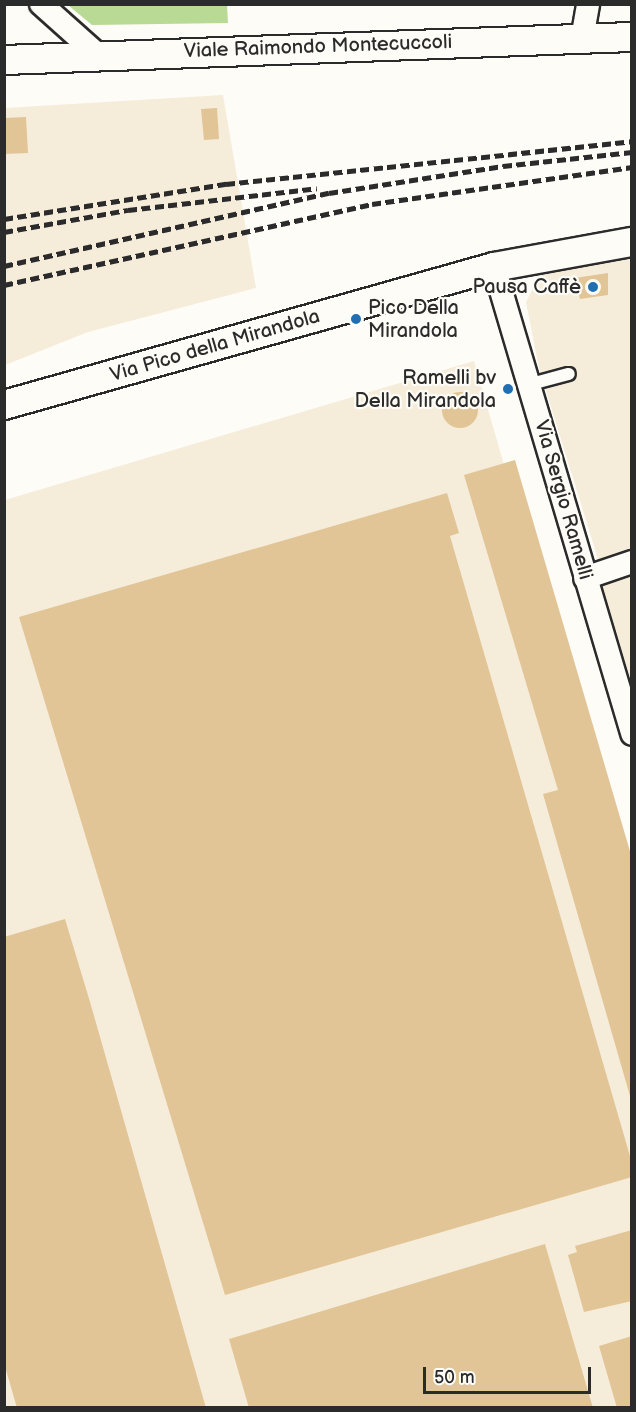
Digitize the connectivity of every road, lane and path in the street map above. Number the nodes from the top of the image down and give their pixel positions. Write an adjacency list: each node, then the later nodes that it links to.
1 (41, 4): 5 (street)
2 (588, 4): 4 (street)
3 (632, 37): 4 (street, Viale Raimondo Montecuccoli)
4 (582, 39): 5 (street, Viale Raimondo Montecuccoli)
5 (97, 54): 6 (street, Viale Raimondo Montecuccoli)
6 (4, 60)
7 (632, 242): 8 (street, Via Pico della Mirandola)
8 (494, 267): 10 (street, Via Sergio Ramelli); 11 (street, Via Pico della Mirandola)
9 (569, 374): 10 (lane)
10 (531, 384): 13 (street, Via Sergio Ramelli)
11 (4, 405)
12 (632, 562): 13 (street)
13 (585, 578): 14 (street, Via Sergio Ramelli)
14 (632, 734)

